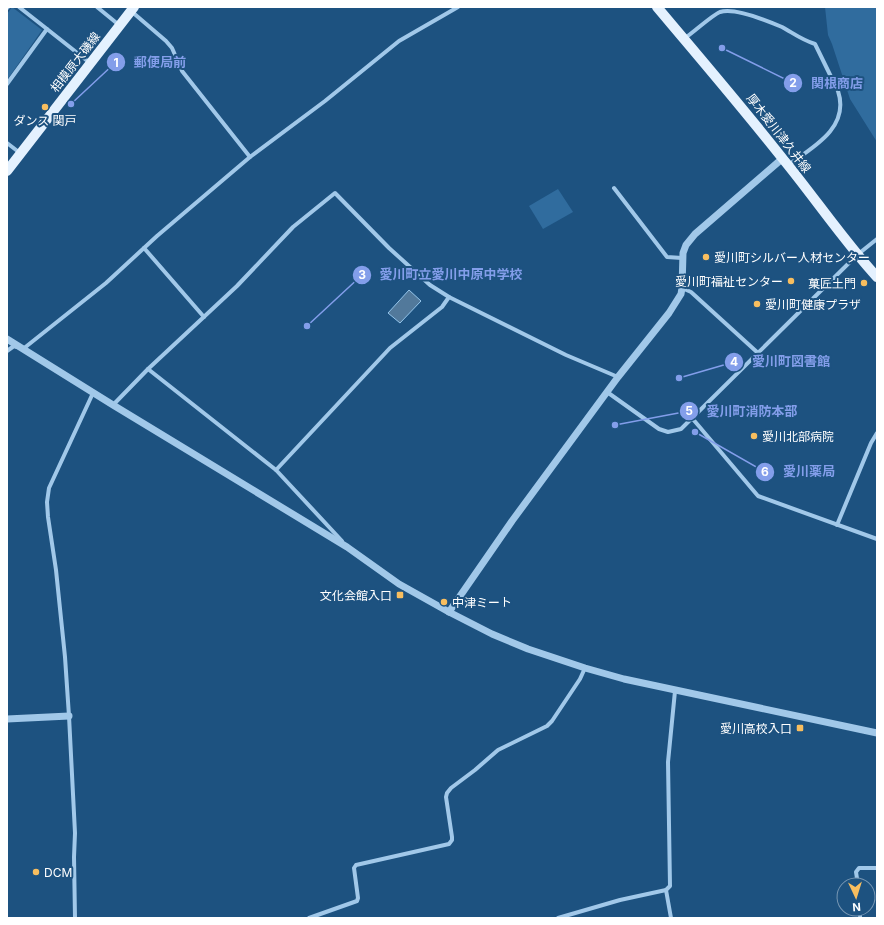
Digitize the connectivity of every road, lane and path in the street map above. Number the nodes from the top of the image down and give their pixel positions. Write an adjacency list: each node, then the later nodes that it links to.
1 (19, 7): 7 (street)
2 (97, 7): 6 (street)
3 (458, 7): 13 (street)
4 (657, 7): 8 (main road, 厚木愛川津久井線)
5 (132, 9): 6 (main road, 相模原大磯線); 13 (street)
6 (119, 26): 9 (main road, 相模原大磯線)
7 (47, 29): 9 (street); 10 (street)
8 (685, 39): 14 (main road, 厚木愛川津久井線); 14 (street)
9 (91, 63): 12 (main road, 相模原大磯線)
10 (7, 84)
11 (7, 143): 12 (street)
12 (21, 153): 15 (main road, 相模原大磯線)
13 (250, 156): 18 (street)
14 (785, 162): 19 (main road, 厚木愛川津久井線); 20 (street)
15 (7, 171)
16 (614, 188): 20 (street)
17 (877, 239): 19 (street)
18 (144, 248): 24 (street); 26 (street)
19 (857, 255): 21 (main road, 厚木愛川津久井線); 28 (street)
20 (682, 258): 22 (street)
21 (877, 278)
22 (682, 288): 28 (street); 30 (street)
23 (449, 297): 24 (street); 30 (street); 36 (street)
24 (204, 317): 29 (street)
25 (7, 338): 26 (street)
26 (24, 349): 27 (street); 32 (street)
27 (7, 351)
28 (758, 353): 34 (street)
29 (148, 369): 33 (street); 36 (street)
30 (618, 377): 31 (street)
31 (607, 392): 34 (street); 40 (street)
32 (93, 393): 33 (street); 43 (street)
33 (113, 405): 39 (street)
34 (692, 418): 37 (street)
35 (877, 433): 37 (street)
36 (276, 470): 39 (street)
37 (837, 525): 38 (street)
38 (877, 539)
39 (347, 547): 40 (street)
40 (449, 612): 41 (street)
41 (585, 668): 42 (street); 50 (street)
42 (675, 691): 45 (street); 48 (street)
43 (69, 716): 44 (street); 49 (street)
44 (7, 719)
45 (877, 733)
46 (877, 868): 47 (street)
47 (857, 877)
48 (666, 890): 51 (street); 52 (street)
49 (75, 918)
50 (309, 918)
51 (558, 918)
52 (671, 918)

